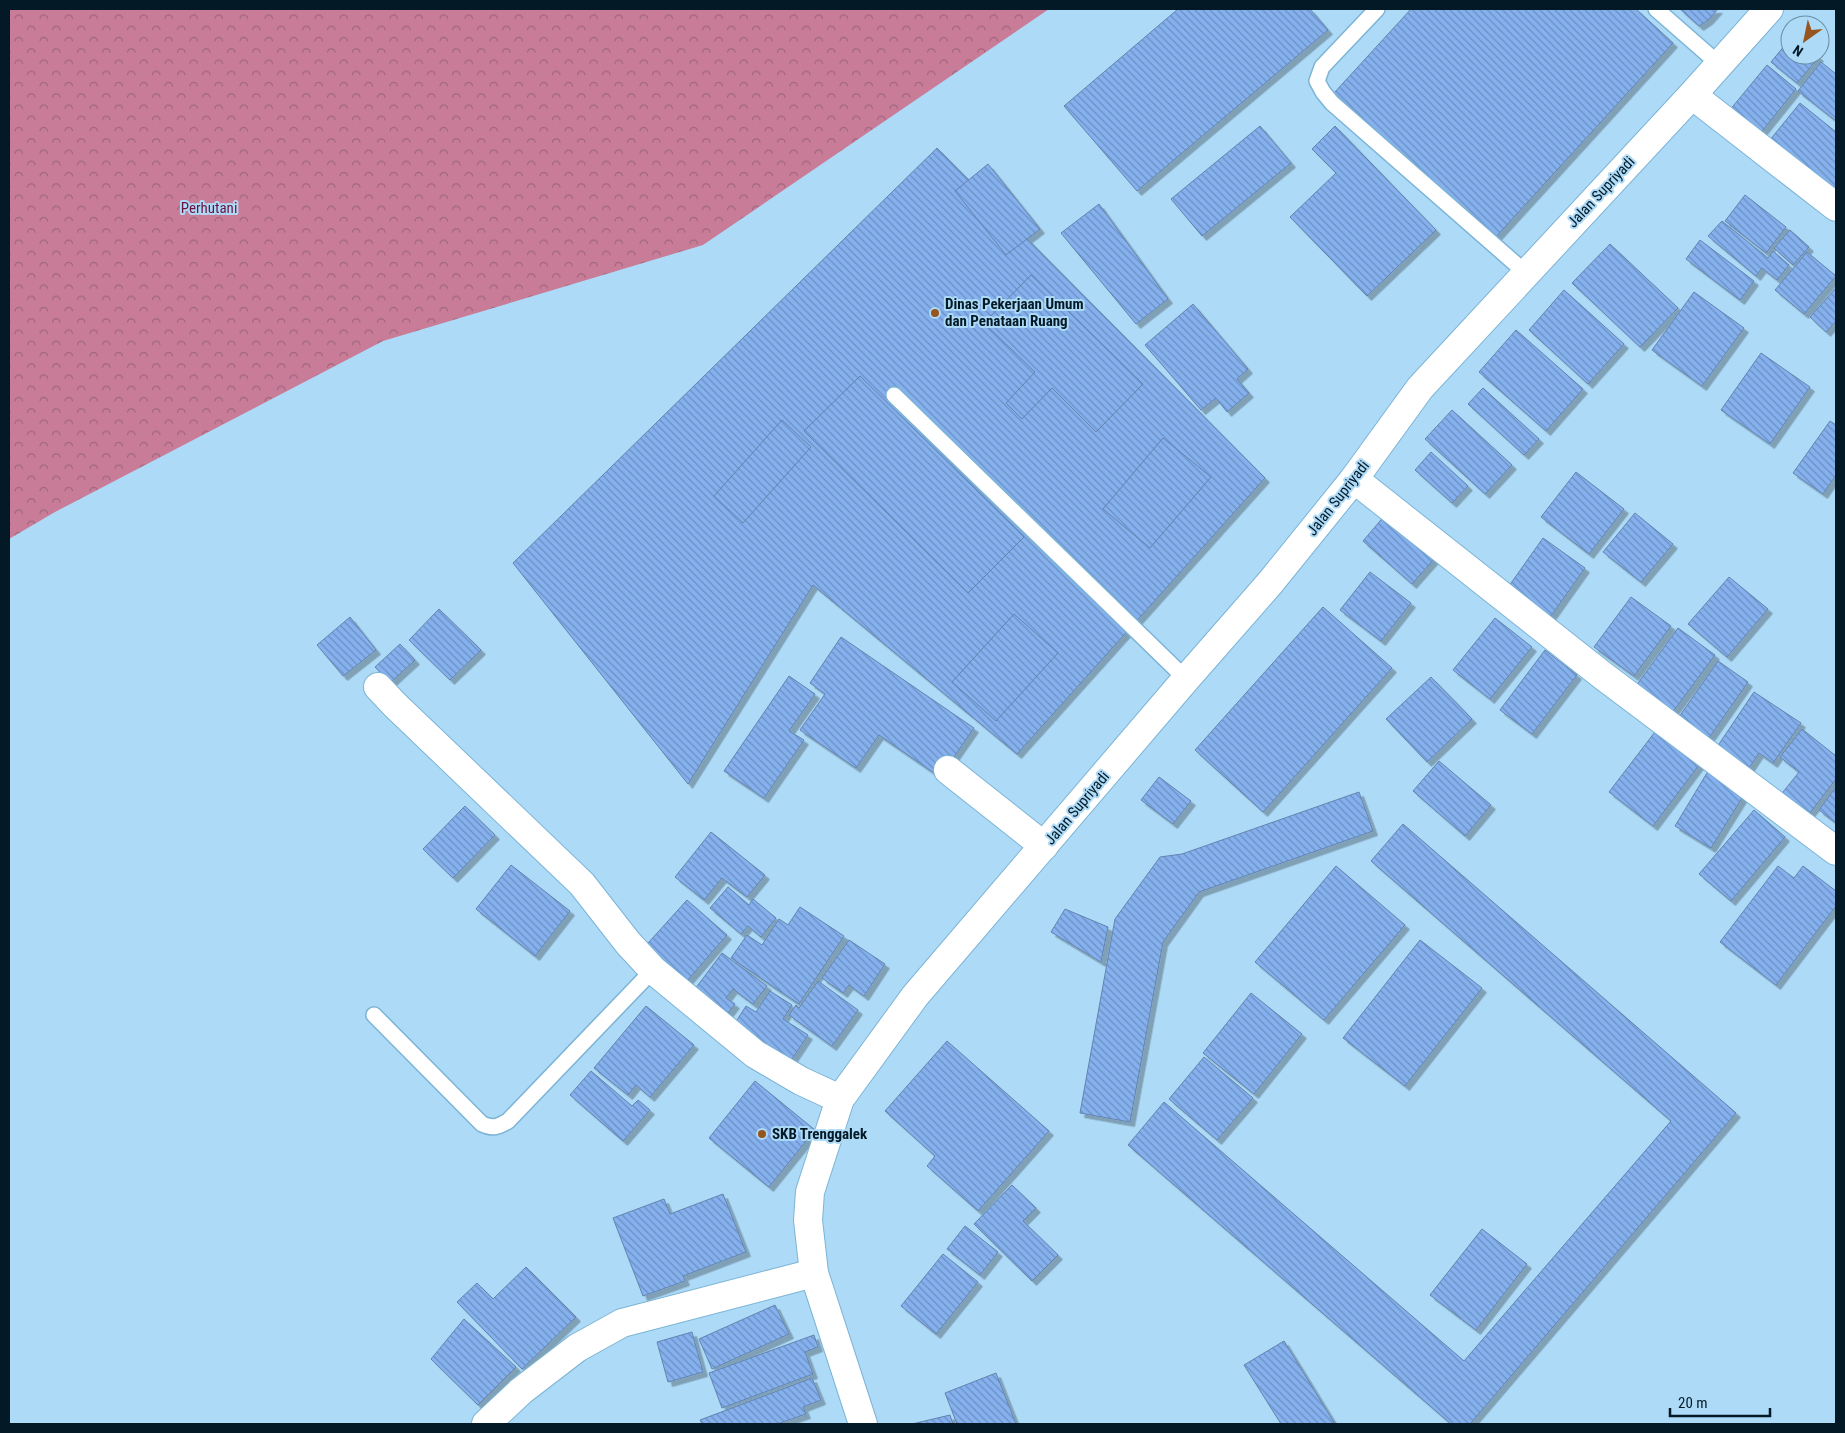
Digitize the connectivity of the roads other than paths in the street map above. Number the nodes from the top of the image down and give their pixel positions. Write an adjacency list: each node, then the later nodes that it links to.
1 (1376, 9): 7 (lane)
2 (1656, 9): 4 (lane)
3 (1769, 9): 4 (street, Jalan Supriyadi)
4 (1716, 62): 5 (street, Jalan Supriyadi)
5 (1692, 95): 6 (street); 7 (street, Jalan Supriyadi)
6 (1836, 207)
7 (1523, 270): 9 (street, Jalan Supriyadi)
8 (894, 395): 10 (lane)
9 (1354, 479): 10 (street, Jalan Supriyadi); 14 (street)
10 (1183, 676): 13 (street, Jalan Supriyadi)
11 (378, 687): 15 (street)
12 (948, 770): 13 (street)
13 (1034, 838): 17 (street, Jalan Supriyadi)
14 (1836, 851)
15 (653, 970): 16 (lane); 17 (street)
16 (374, 1015)
17 (840, 1099): 18 (street, Jalan Supriyadi)
18 (814, 1273): 19 (street); 20 (street, Jalan Supriyadi)
19 (486, 1424)
20 (863, 1424)

